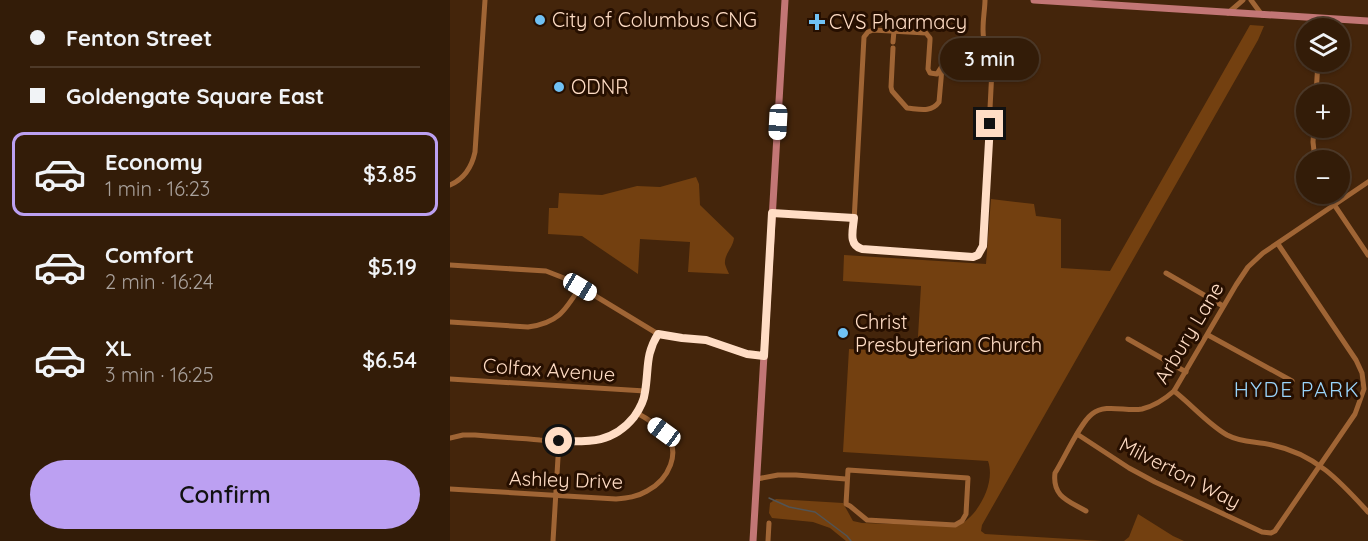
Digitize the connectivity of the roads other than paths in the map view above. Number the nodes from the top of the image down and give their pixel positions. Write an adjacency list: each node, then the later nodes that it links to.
1 (485, 0): 17 (street)
2 (785, 0): 19 (main road)
3 (985, 0): 15 (street)
4 (1034, 0): 7 (main road)
5 (1243, 0): 8 (street)
6 (1251, 0): 9 (street)
7 (1157, 4): 8 (main road)
8 (1228, 13): 9 (main road)
9 (1262, 15): 10 (main road)
10 (1321, 18)
11 (1350, 20): 12 (main road)
12 (1368, 21)
13 (894, 31): 14 (street); 14 (street); 20 (street)
14 (942, 66): 15 (street)
15 (992, 69): 20 (street)
16 (1368, 182): 18 (street, Arbury Lane)
17 (450, 185)
18 (1335, 205): 21 (street, Arbury Lane); 22 (street)
19 (772, 213): 20 (street); 31 (main road)
20 (854, 218)
21 (1278, 244): 26 (street, Arbury Lane); 41 (street)
22 (1368, 255)
23 (450, 265): 25 (street)
24 (1166, 273): 26 (street)
25 (580, 287): 27 (street); 28 (street)
26 (1224, 306): 29 (street, Arbury Lane)
27 (450, 322)
28 (658, 334): 31 (street); 35 (street)
29 (1208, 335): 32 (street, Arbury Lane); 34 (street)
30 (1128, 339): 32 (street)
31 (764, 356): 42 (main road)
32 (1186, 372): 36 (street, Arbury Lane)
33 (450, 379): 35 (street, Colfax Avenue)
34 (1292, 381)
35 (645, 391): 37 (street)
36 (1174, 391): 38 (street, Arbury Lane); 41 (street)
37 (637, 413): 40 (street); 45 (street, Ashley Drive)
38 (1077, 434): 41 (street, Milverton Way); 47 (street, Arbury Lane)
39 (450, 438): 40 (street)
40 (559, 441): 45 (street)
41 (1321, 466): 46 (street)
42 (757, 478): 43 (street); 50 (main road)
43 (846, 480): 43 (street)
44 (450, 489): 45 (street, Ashley Drive)
45 (555, 495): 49 (street)
46 (1367, 509)
47 (1086, 511)
48 (769, 523): 51 (street)
49 (553, 541)
50 (753, 541)
51 (768, 541)

